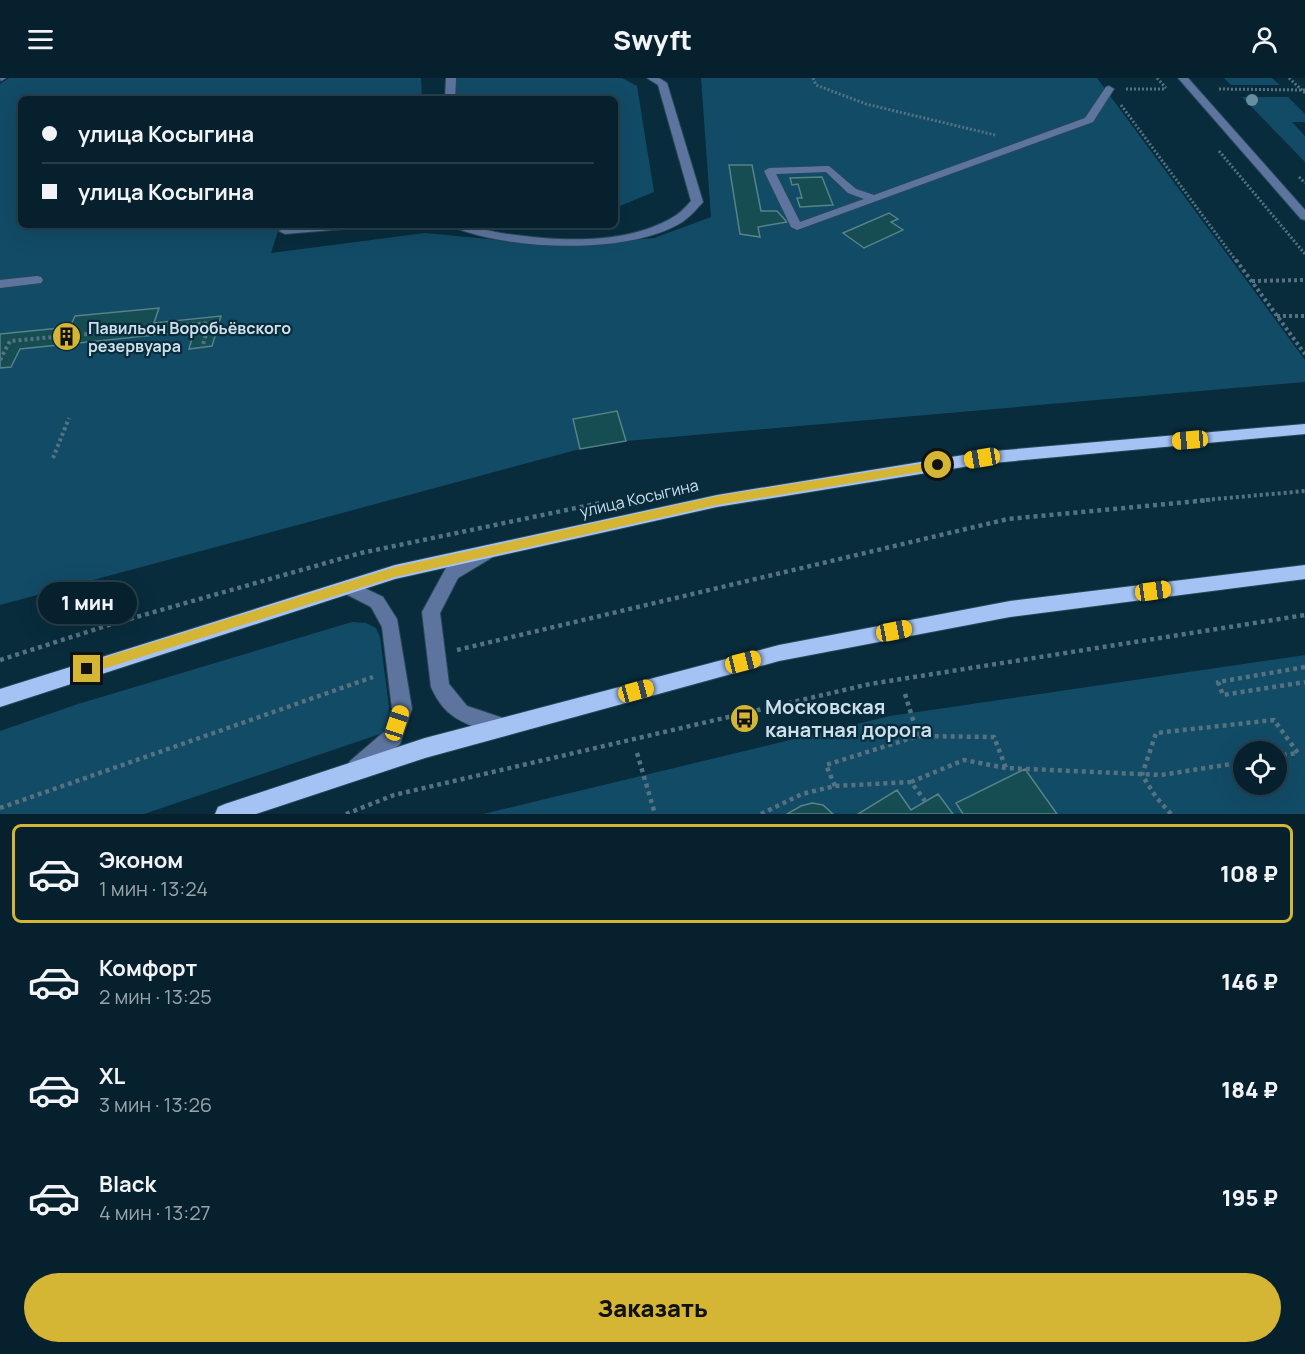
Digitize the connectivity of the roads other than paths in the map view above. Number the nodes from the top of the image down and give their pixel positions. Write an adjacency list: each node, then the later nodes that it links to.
1 (451, 78): 5 (street)
2 (652, 78): 9 (street)
3 (1183, 78): 7 (street)
4 (1109, 89): 6 (street)
5 (450, 96)
6 (876, 199): 6 (street)
7 (1305, 218)
8 (320, 228): 10 (street)
9 (463, 228)
10 (285, 231)
11 (37, 280): 12 (street)
12 (0, 284)
13 (1305, 429): 14 (main road, улица Косыгина)
14 (487, 552): 16 (main road, улица Косыгина); 18 (street)
15 (1305, 572): 18 (main road)
16 (348, 587): 17 (main road, улица Косыгина); 19 (street)
17 (0, 698)
18 (502, 727): 19 (main road)
19 (353, 772): 20 (main road)
20 (225, 814)

